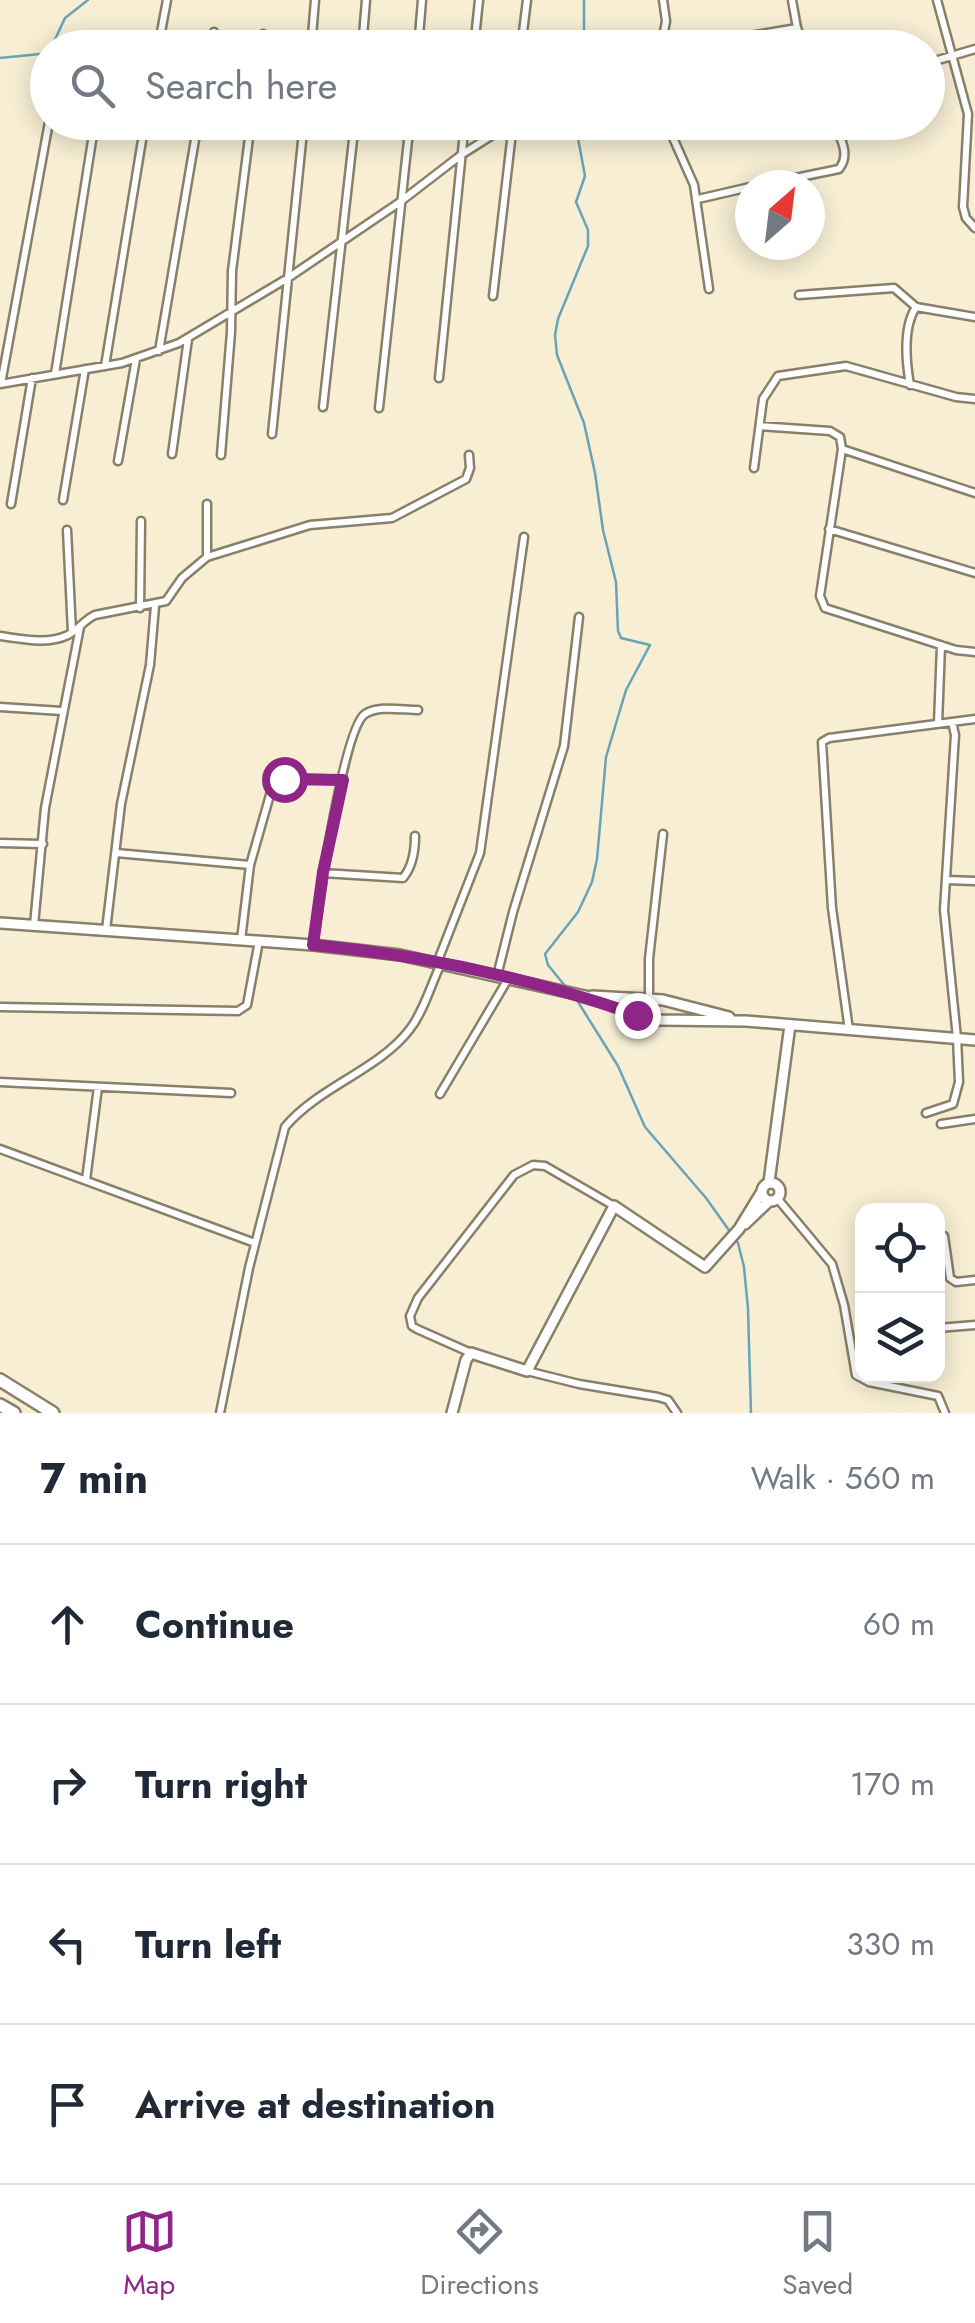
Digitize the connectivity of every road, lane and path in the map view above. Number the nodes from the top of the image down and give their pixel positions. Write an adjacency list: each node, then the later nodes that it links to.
1 (168, 0): 11 (street)
2 (315, 0): 12 (street)
3 (366, 0): 13 (street)
4 (422, 0): 14 (street)
5 (479, 0): 15 (street)
6 (527, 0): 16 (street)
7 (663, 0): 17 (street)
8 (792, 0): 10 (street)
9 (938, 0): 19 (street)
10 (798, 28): 18 (street)
11 (162, 30)
12 (312, 30)
13 (364, 30)
14 (420, 30)
15 (476, 30)
16 (523, 30)
17 (664, 30)
18 (786, 30)
19 (945, 30)
20 (945, 31): 22 (street)
21 (975, 49): 22 (street)
22 (951, 57): 23 (street); 42 (street)
23 (945, 59)
24 (46, 140): 59 (street)
25 (93, 140): 56 (street)
26 (142, 140): 54 (street)
27 (195, 140): 52 (street)
28 (249, 140): 49 (street)
29 (302, 140): 44 (street)
30 (353, 140): 43 (street)
31 (408, 140): 41 (street)
32 (463, 140): 37 (street)
33 (485, 140): 37 (street)
34 (511, 140): 47 (street)
35 (675, 140): 40 (street)
36 (841, 140): 38 (street)
37 (461, 155): 41 (street); 58 (street)
38 (825, 172)
39 (735, 190): 40 (street)
40 (698, 199): 45 (street)
41 (400, 202): 43 (street); 63 (street)
42 (975, 228)
43 (344, 237): 44 (street); 62 (street)
44 (288, 278): 49 (street); 65 (street)
45 (709, 289)
46 (799, 295): 48 (street)
47 (493, 296)
48 (916, 307): 50 (street); 60 (street)
49 (231, 314): 51 (street); 69 (street)
50 (975, 318)
51 (188, 338): 52 (street); 67 (street)
52 (159, 351): 53 (street)
53 (136, 358): 54 (street); 70 (street)
54 (105, 366): 55 (street)
55 (85, 369): 56 (street); 73 (street)
56 (55, 374): 57 (street)
57 (32, 378): 59 (street); 74 (street)
58 (439, 378)
59 (1, 384)
60 (910, 385): 61 (street); 64 (street)
61 (975, 399)
62 (323, 408)
63 (379, 408)
64 (760, 426): 66 (street); 71 (street)
65 (272, 434)
66 (842, 450): 72 (street); 77 (street)
67 (172, 454)
68 (469, 455): 80 (street)
69 (221, 456)
70 (118, 461)
71 (754, 468)
72 (975, 493)
73 (63, 500)
74 (11, 504)
75 (207, 504): 80 (street)
76 (141, 521): 83 (street)
77 (829, 529): 81 (street); 88 (street)
78 (67, 530): 86 (street)
79 (524, 538): 112 (street)
80 (207, 557): 82 (street)
81 (975, 574)
82 (155, 606): 83 (street); 101 (street)
83 (140, 608): 85 (street)
84 (579, 617): 113 (street)
85 (80, 625): 86 (street); 92 (street)
86 (72, 633): 87 (street)
87 (0, 636)
88 (941, 645): 89 (street); 95 (street)
89 (975, 652)
90 (0, 706): 92 (street)
91 (418, 710): 96 (street)
92 (62, 711): 100 (street)
93 (975, 719): 94 (street)
94 (952, 722): 95 (street); 104 (street)
95 (938, 724): 120 (street)
96 (343, 780): 102 (street); 103 (street)
97 (663, 834): 115 (street)
98 (415, 836): 103 (street)
99 (0, 843): 100 (street)
100 (44, 844): 107 (street)
101 (116, 852): 102 (street); 108 (street)
102 (250, 866): 109 (street)
103 (323, 872): 111 (street)
104 (946, 880): 105 (street); 121 (street)
105 (975, 881)
106 (0, 923): 107 (street)
107 (34, 926): 108 (street)
108 (106, 932): 109 (street)
109 (241, 940): 110 (street)
110 (260, 942): 111 (street); 116 (street)
111 (313, 945): 112 (street)
112 (439, 963): 113 (street); 135 (street)
113 (502, 977): 114 (street); 126 (street)
114 (586, 996): 115 (street); 117 (street)
115 (649, 998): 117 (street); 118 (street)
116 (0, 1007)
117 (649, 1018): 118 (street)
118 (746, 1021): 119 (street)
119 (790, 1025): 120 (street); 132 (street)
120 (849, 1030): 121 (street)
121 (958, 1038): 122 (street); 127 (street)
122 (975, 1040)
123 (0, 1082): 124 (street)
124 (98, 1087): 125 (street); 131 (street)
125 (231, 1092)
126 (440, 1094)
127 (926, 1114)
128 (975, 1119): 129 (street)
129 (941, 1124)
130 (0, 1149): 131 (street)
131 (86, 1180): 135 (street)
132 (769, 1182): 133 (street); 133 (street)
133 (770, 1197): 134 (street); 147 (street)
134 (614, 1206): 140 (street); 141 (street)
135 (255, 1243): 144 (street)
136 (945, 1243): 137 (street)
137 (975, 1280)
138 (975, 1325): 139 (street)
139 (945, 1327)
140 (472, 1353): 141 (street); 145 (street)
141 (527, 1371): 146 (street)
142 (0, 1380): 143 (highway)
143 (53, 1413)
144 (220, 1413)
145 (452, 1413)
146 (676, 1413)
147 (945, 1413)

